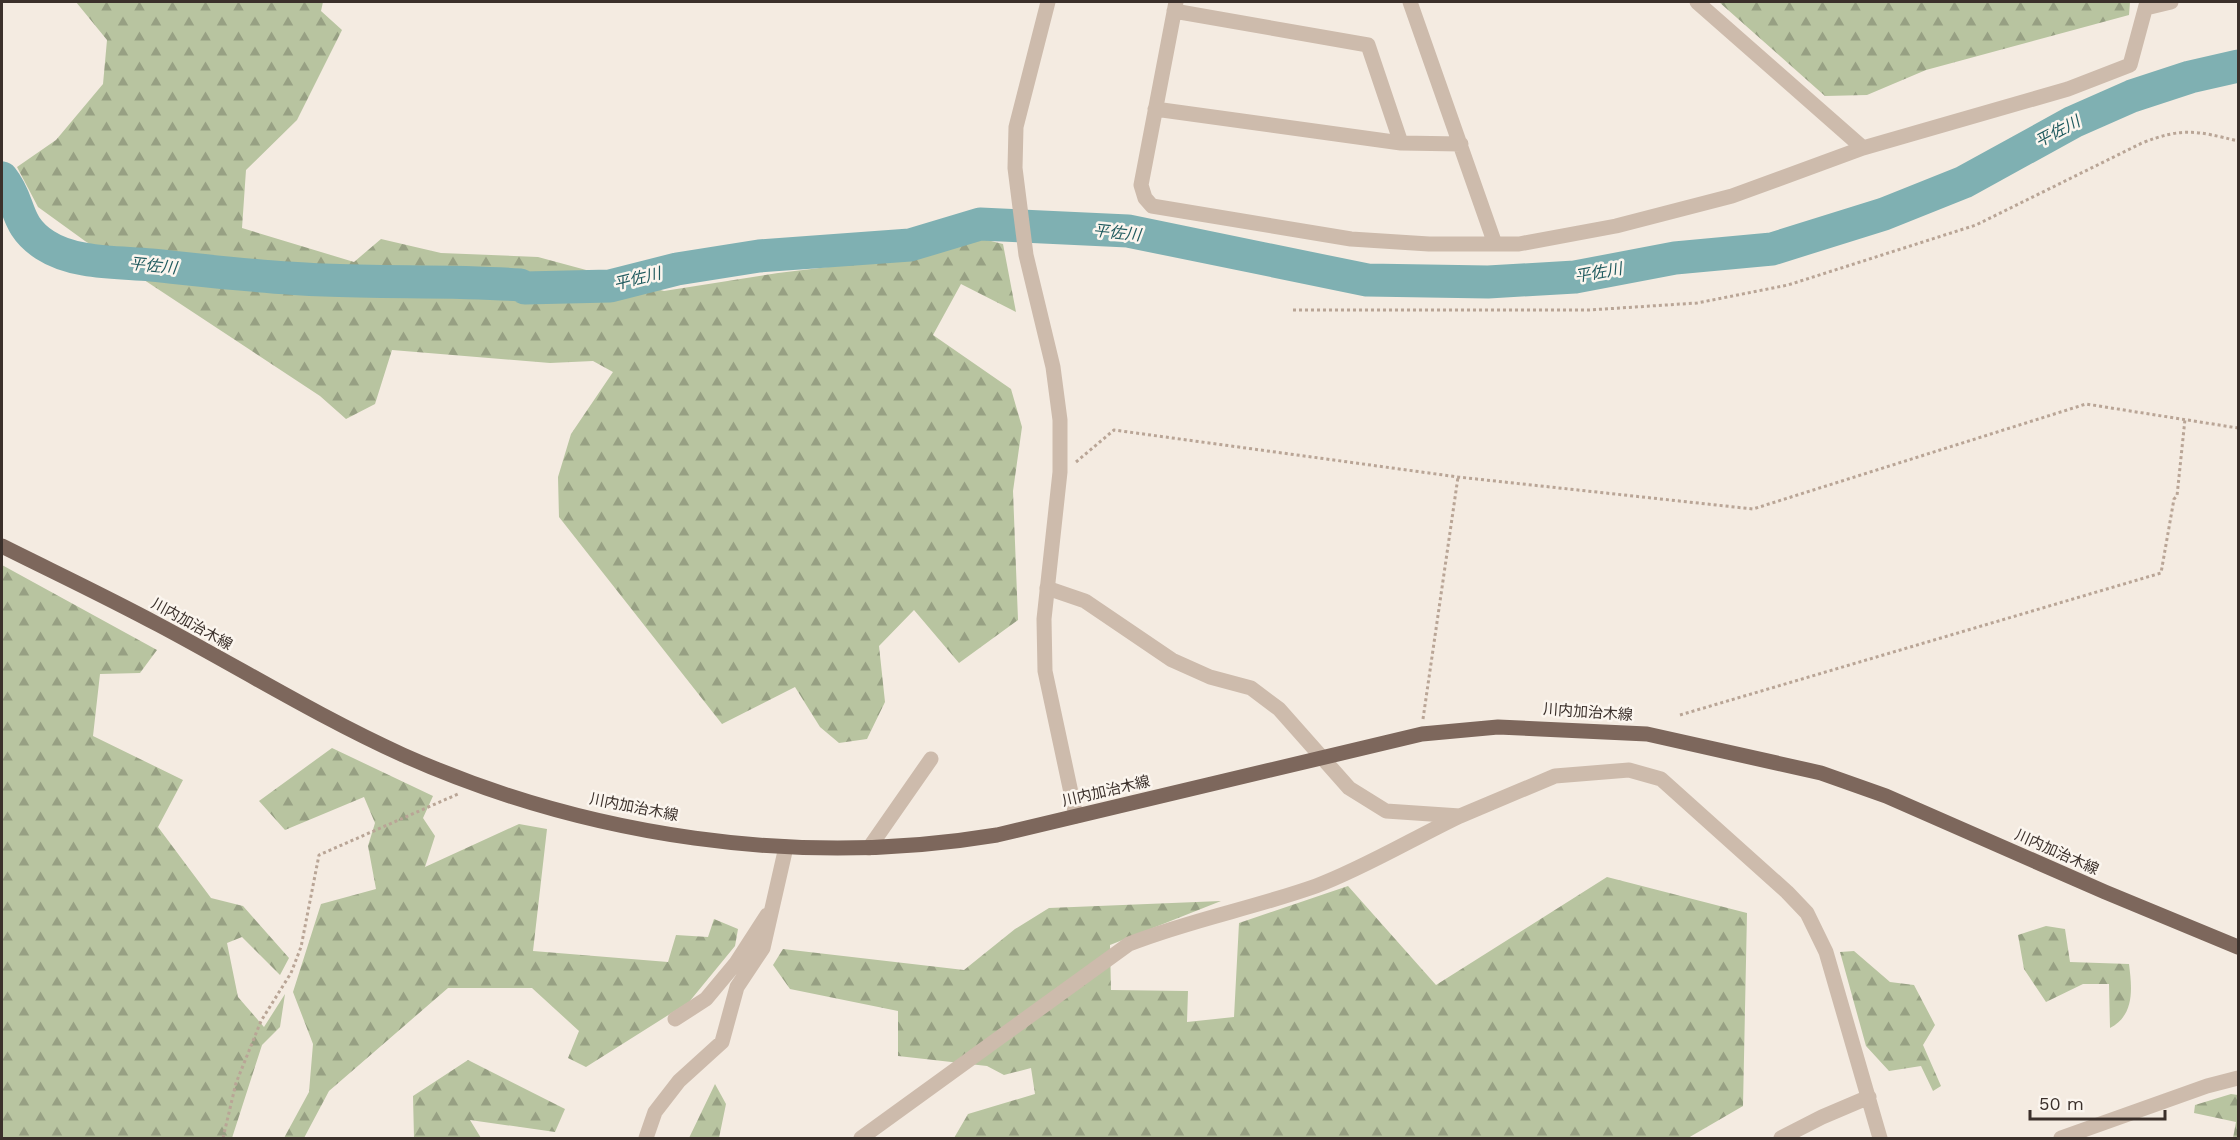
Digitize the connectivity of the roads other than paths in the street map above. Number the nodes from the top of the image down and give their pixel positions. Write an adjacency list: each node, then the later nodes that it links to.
1 (1048, 2): 13 (street)
2 (1410, 2): 9 (street)
3 (1697, 2): 10 (street)
4 (2170, 2): 5 (street)
5 (2146, 5): 10 (street)
6 (1175, 6): 7 (street); 8 (street)
7 (1155, 109): 8 (street); 11 (street)
8 (1401, 143): 9 (street)
9 (1461, 144): 11 (street)
10 (1863, 148): 11 (street)
11 (1495, 244)
12 (2, 546): 18 (main road, 川内加治木線)
13 (1047, 588): 14 (street); 16 (street)
14 (1323, 758): 16 (main road, 川内加治木線); 17 (street); 21 (main road, 川内加治木線)
15 (930, 759): 19 (street)
16 (1076, 816): 19 (main road, 川内加治木線)
17 (1460, 816): 24 (street); 26 (street)
18 (786, 847): 19 (main road, 川内加治木線); 20 (street)
19 (868, 848)
20 (775, 903): 22 (street); 25 (street)
21 (2238, 947)
22 (675, 1019)
23 (2238, 1078): 29 (street)
24 (1869, 1097): 27 (street); 28 (street)
25 (646, 1138)
26 (861, 1138)
27 (1782, 1138)
28 (1880, 1138)
29 (2064, 1138)

